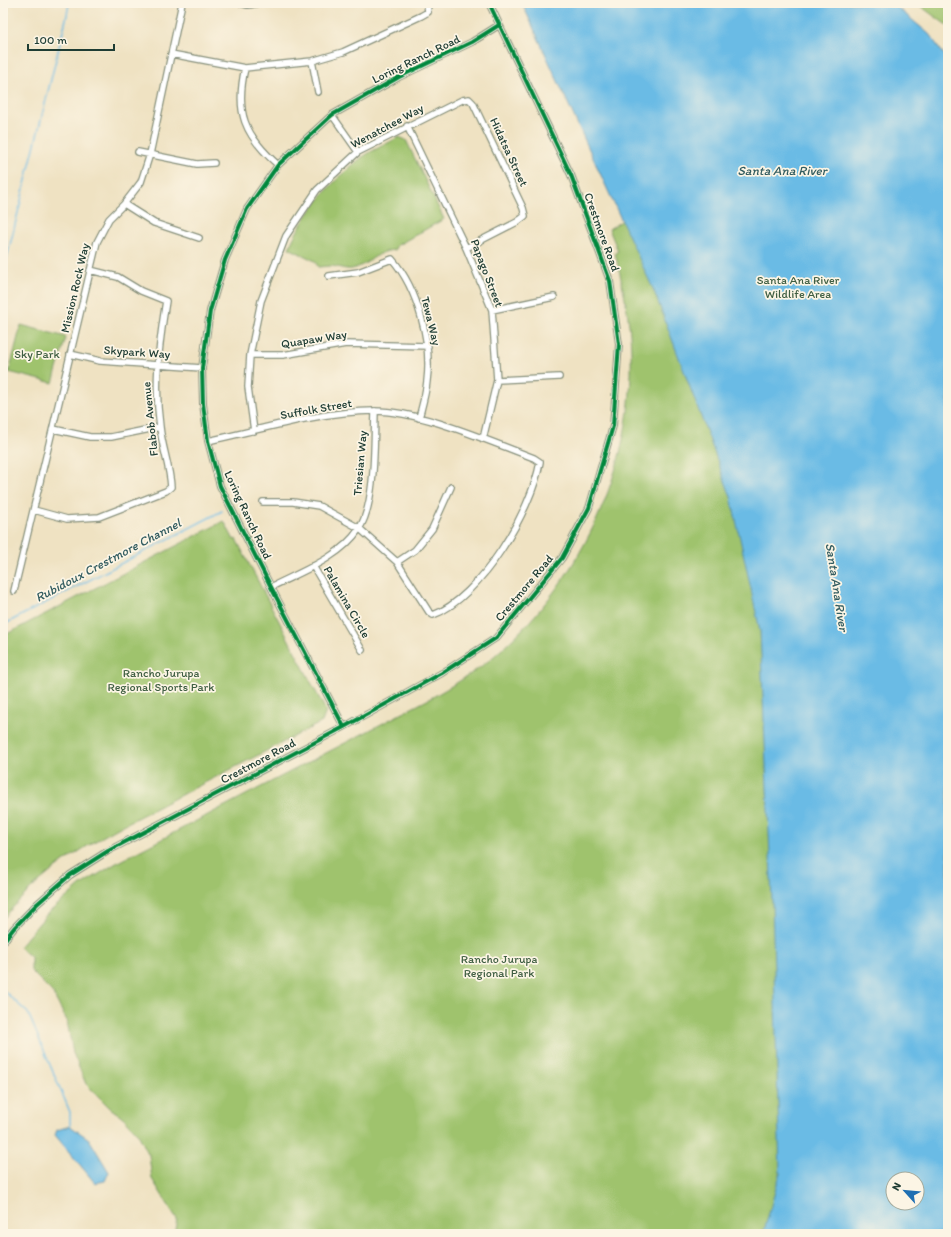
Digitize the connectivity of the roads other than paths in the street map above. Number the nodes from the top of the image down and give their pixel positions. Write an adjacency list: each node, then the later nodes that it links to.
1 (182, 3): 7 (street, Mission Rock Way)
2 (240, 3): 3 (street)
3 (260, 3)
4 (427, 3): 8 (street)
5 (489, 3): 6 (street, Crestmore Road)
6 (499, 25): 12 (street, Loring Ranch Road); 49 (street, Crestmore Road)
7 (171, 54): 9 (street); 16 (street, Mission Rock Way)
8 (312, 61): 9 (street); 10 (street)
9 (245, 68): 18 (street)
10 (318, 92)
11 (469, 99): 13 (street, Wenatchee Way); 21 (street, Hidatsa Street)
12 (332, 115): 15 (street); 18 (street, Loring Ranch Road)
13 (407, 126): 15 (street, Wenatchee Way); 21 (street, Papago Street)
14 (138, 152): 16 (street)
15 (358, 152): 28 (street, Wenatchee Way)
16 (150, 154): 17 (street); 19 (street, Mission Rock Way)
17 (214, 163)
18 (278, 165): 30 (street, Loring Ranch Road)
19 (124, 204): 20 (street); 22 (street, Mission Rock Way)
20 (199, 238)
21 (466, 248): 25 (street, Papago Street)
22 (90, 270): 27 (street, Mission Rock Way); 29 (street, Flabob Avenue)
23 (329, 276): 26 (street, Tewa Way)
24 (554, 297): 25 (street)
25 (492, 310): 32 (street, Papago Street)
26 (428, 346): 28 (street, Quapaw Way); 34 (street, Tewa Way)
27 (70, 354): 29 (street, Skypark Way); 36 (street, Mission Rock Way)
28 (250, 355): 37 (street, Wenatchee Way)
29 (156, 365): 30 (street, Skypark Way); 35 (street, Flabob Avenue)
30 (202, 368): 39 (street, Loring Ranch Road)
31 (559, 377): 32 (street)
32 (497, 380): 38 (street, Papago Street)
33 (375, 411): 34 (street, Suffolk Street); 37 (street, Suffolk Street); 43 (street, Triesian Way)
34 (419, 418): 38 (street, Suffolk Street)
35 (160, 427): 36 (street); 42 (street, Flabob Avenue)
36 (53, 429): 42 (street, Mission Rock Way)
37 (254, 431): 39 (street, Suffolk Street)
38 (483, 439): 44 (street, Suffolk Street)
39 (208, 441): 46 (street, Loring Ranch Road)
40 (451, 487): 44 (street)
41 (263, 502): 43 (street)
42 (34, 510): 47 (street, Mission Rock Way)
43 (359, 528): 44 (street); 45 (street, Triesian Way)
44 (397, 562)
45 (313, 566): 46 (street, Triesian Way); 48 (street, Palamina Circle)
46 (271, 587): 49 (street, Loring Ranch Road)
47 (14, 591)
48 (362, 650)
49 (344, 727): 50 (street, Crestmore Road)
50 (3, 942)

